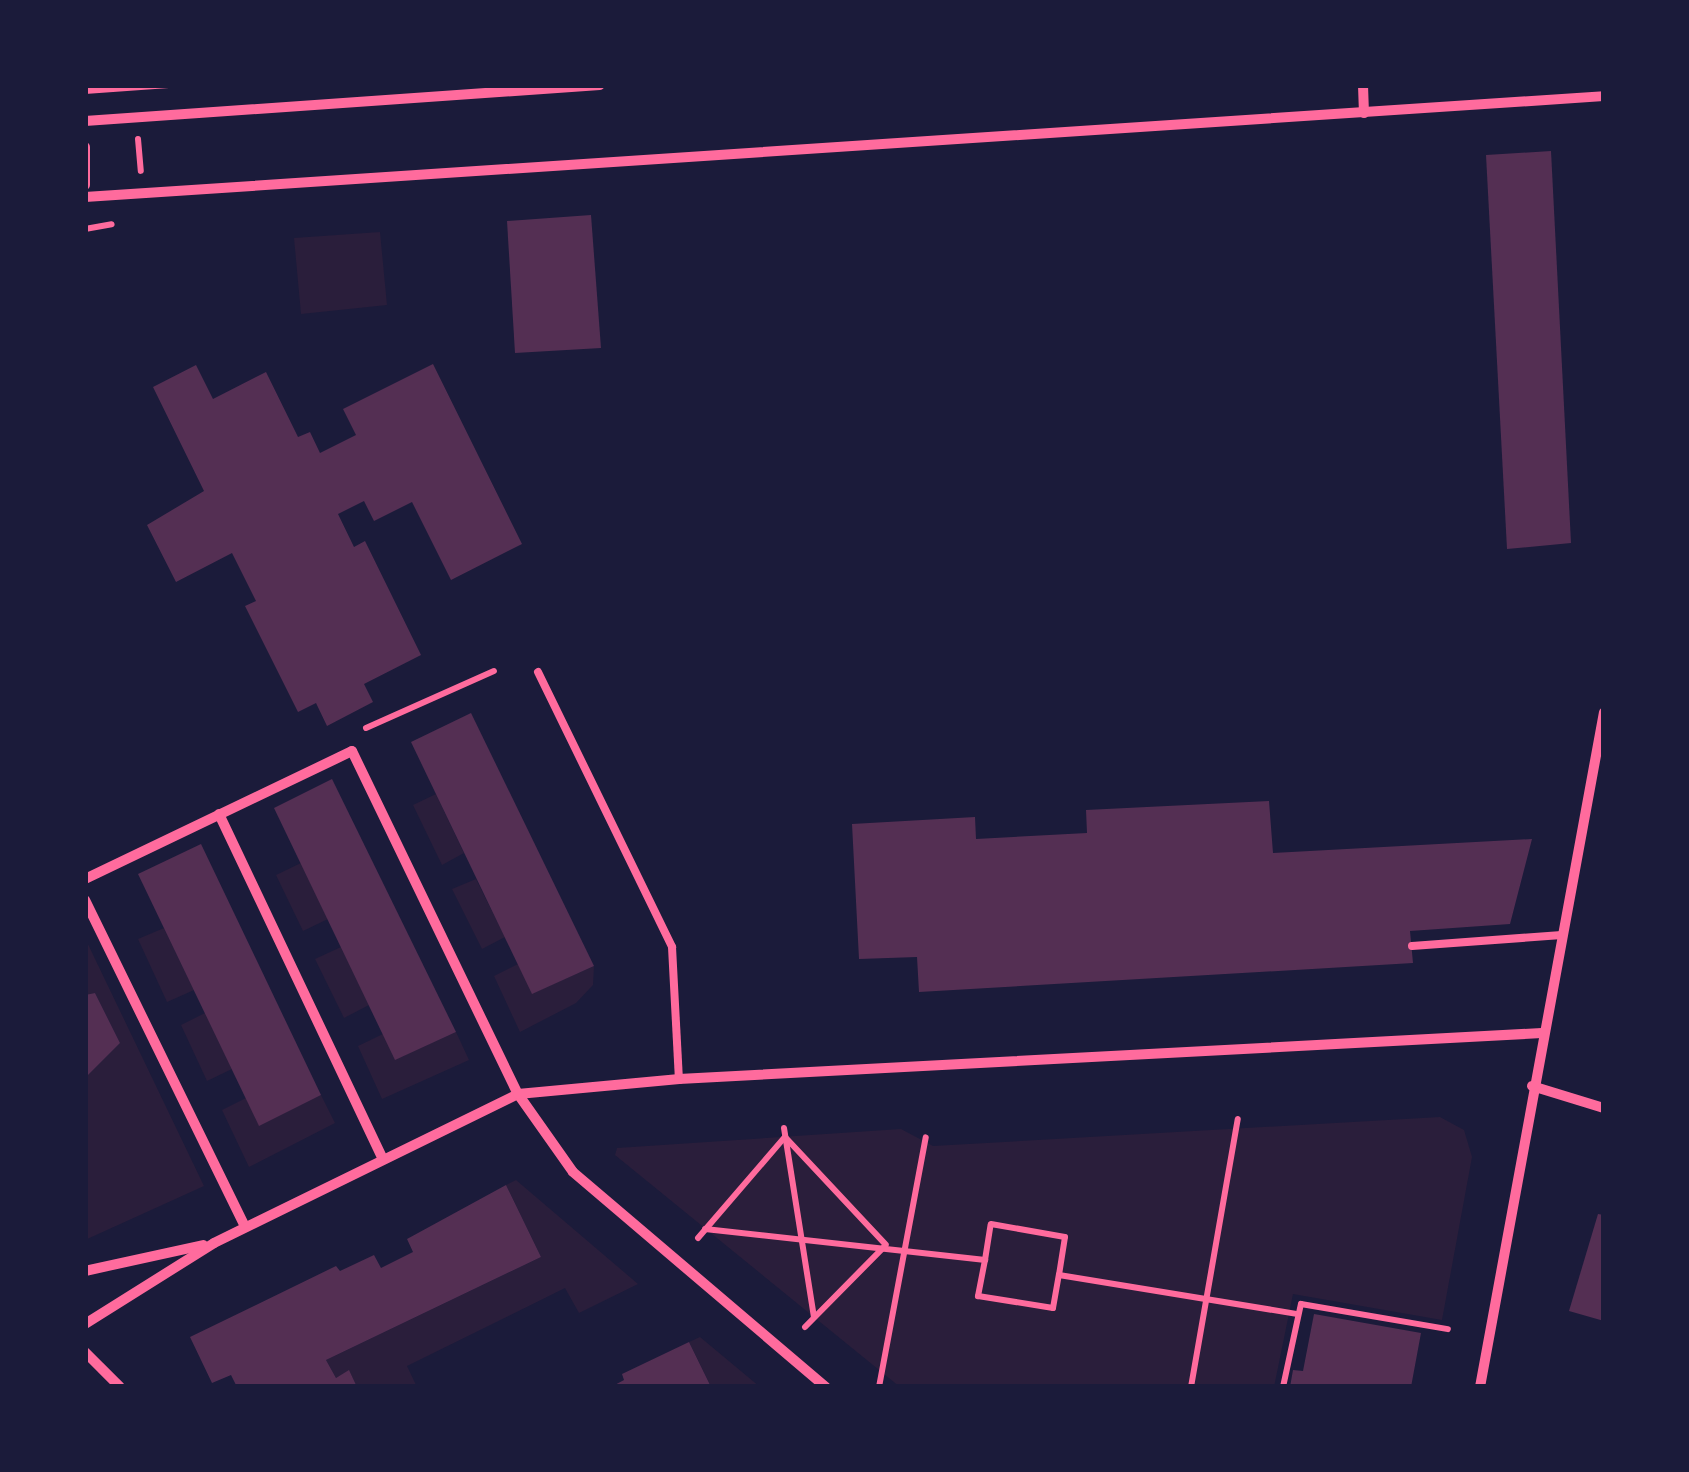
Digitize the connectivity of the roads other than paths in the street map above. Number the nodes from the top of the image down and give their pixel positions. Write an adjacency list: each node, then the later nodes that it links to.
1 (600, 85): 5 (street)
2 (1363, 85): 4 (street)
3 (1604, 96): 4 (street)
4 (1364, 113): 8 (street)
5 (85, 122)
6 (85, 147): 7 (street)
7 (85, 185)
8 (85, 197)
9 (538, 672): 17 (lane)
10 (1604, 712): 14 (street)
11 (219, 814): 12 (street); 19 (street); 21 (street)
12 (85, 879)
13 (85, 900): 22 (street)
14 (1562, 935): 15 (lane); 16 (street)
15 (1412, 946)
16 (1542, 1033): 17 (street); 18 (street)
17 (679, 1079): 19 (street)
18 (1532, 1086): 20 (street); 29 (street)
19 (518, 1094): 21 (street); 28 (street)
20 (1604, 1108)
21 (382, 1157): 22 (street)
22 (245, 1228): 23 (street)
23 (214, 1243): 24 (street); 25 (street)
24 (85, 1270)
25 (85, 1324)
26 (85, 1352): 27 (street)
27 (120, 1387)
28 (826, 1387)
29 (1480, 1387)

